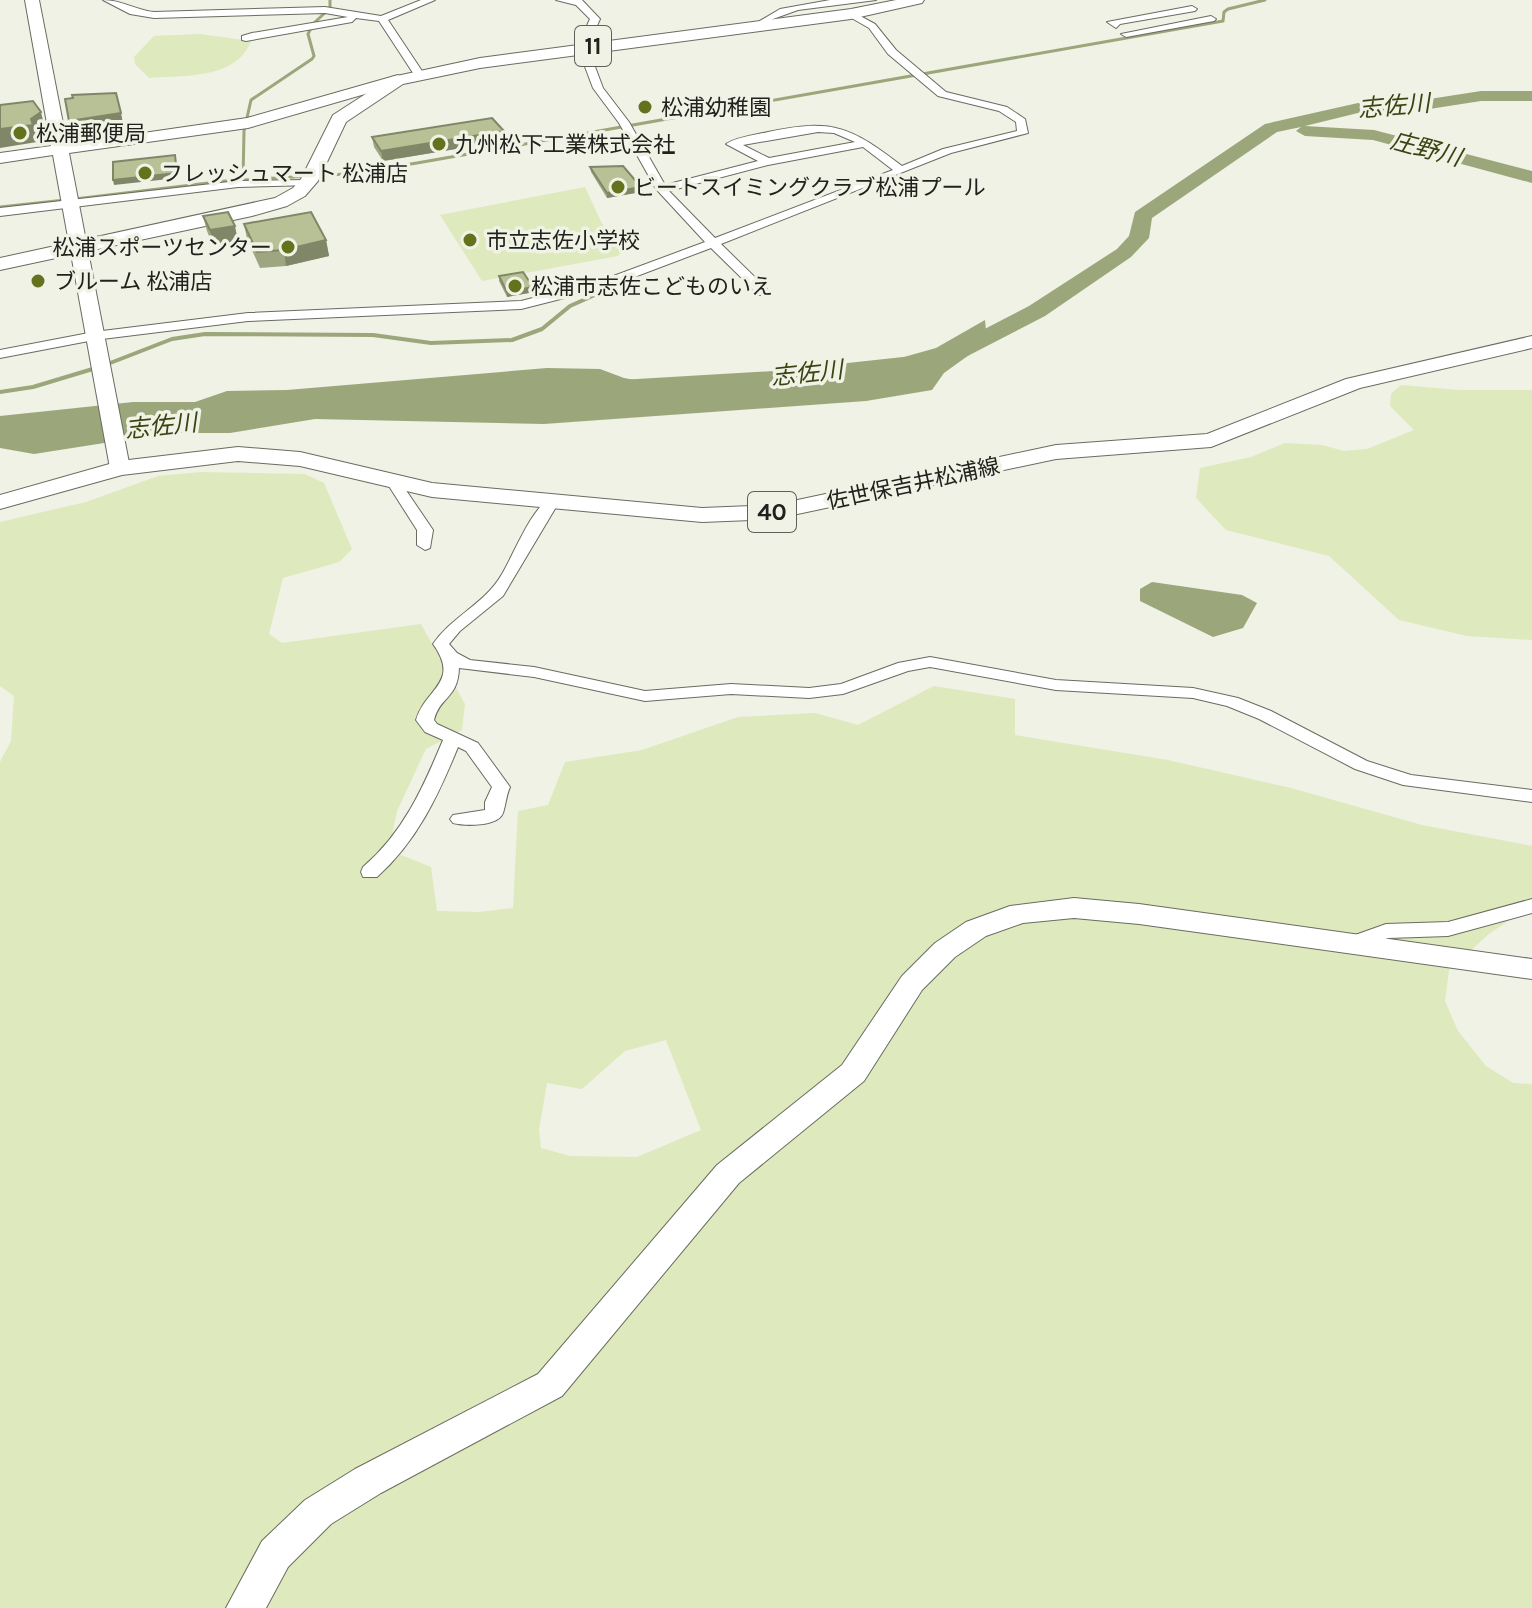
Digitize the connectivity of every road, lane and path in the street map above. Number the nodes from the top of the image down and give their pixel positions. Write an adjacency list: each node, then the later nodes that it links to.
1 (32, 0): 22 (street)
2 (108, 0): 12 (street)
3 (430, 0): 13 (street)
4 (561, 0): 18 (street)
5 (871, 0): 9 (street)
6 (893, 0): 7 (street)
7 (914, 0): 11 (main road, 11)
8 (1176, 0): 10 (street)
9 (836, 1): 14 (street)
10 (1192, 9): 15 (street); 16 (street)
11 (851, 14): 14 (main road, 11); 25 (street)
12 (362, 15): 13 (street); 17 (street)
13 (382, 19): 19 (street)
14 (758, 25): 18 (main road, 11)
15 (1116, 25)
16 (1126, 34)
17 (246, 38)
18 (592, 47): 19 (main road, 11); 27 (street)
19 (419, 74): 20 (main road, 11)
20 (398, 80): 22 (street); 26 (main road, 11)
21 (865, 143): 24 (street); 24 (street); 25 (street)
22 (61, 150): 23 (street); 28 (street)
23 (0, 158)
24 (769, 162): 27 (street)
25 (900, 170): 30 (street)
26 (310, 178): 28 (street); 28 (street); 31 (main road)
27 (662, 189): 30 (street)
28 (71, 199): 29 (street); 31 (street)
29 (0, 212)
30 (712, 242): 33 (street); 34 (street)
31 (77, 247): 32 (main road); 34 (street)
32 (0, 264)
33 (763, 292)
34 (94, 336): 36 (street); 37 (street)
35 (1532, 342): 40 (main road, 佐世保吉井松浦線 / 40)
36 (0, 354)
37 (118, 462): 38 (main road, 佐世保吉井松浦線 / 40); 39 (main road, 佐世保吉井松浦線 / 40)
38 (394, 483): 40 (main road, 佐世保吉井松浦線 / 40); 41 (street)
39 (0, 502)
40 (552, 502): 42 (street)
41 (425, 545)
42 (451, 657): 43 (street); 44 (street)
43 (453, 738): 45 (street); 46 (street)
44 (1532, 796)
45 (459, 819)
46 (370, 872)
47 (1532, 906): 48 (street)
48 (1351, 944): 49 (street); 50 (street)
49 (1532, 969)
50 (245, 1608)

